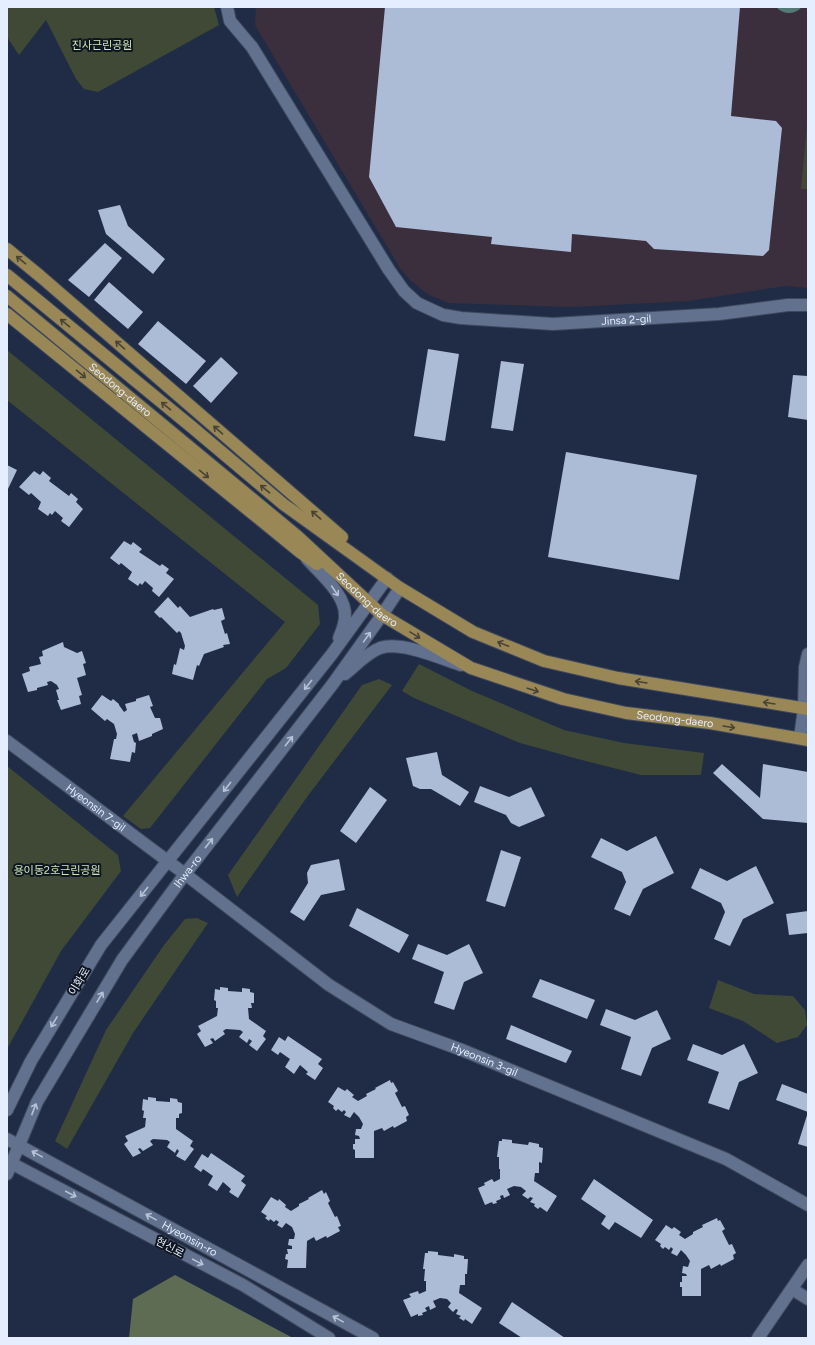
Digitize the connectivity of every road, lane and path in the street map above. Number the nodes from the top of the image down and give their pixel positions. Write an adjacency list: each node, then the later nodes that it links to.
1 (227, 7): 5 (street, Jinsa 2-gil)
2 (7, 249): 8 (main road, one-way to 2)
3 (7, 275): 8 (main road, Seodong-daero, one-way to 3)
4 (7, 296): 10 (main road, Seodong-daero)
5 (808, 305)
6 (7, 314): 7 (main road, one-way to 7)
7 (300, 552): 10 (main road); 12 (street, one-way to 12)
8 (387, 578): 9 (main road, Seodong-daero); 10 (street)
9 (400, 588): 11 (street, Ihwa-ro); 16 (main road, Seodong-daero, one-way to 9)
10 (366, 600): 11 (main road, Seodong-daero); 12 (street)
11 (382, 615): 14 (main road, Seodong-daero, one-way to 14); 15 (street, Ihwa-ro, one-way to 11)
12 (332, 654): 19 (street, 이화로, one-way to 19)
13 (808, 654): 16 (street)
14 (471, 668): 15 (street); 17 (main road, Seodong-daero, one-way to 17)
15 (332, 685): 20 (street, Ihwa-ro, one-way to 15)
16 (807, 706): 17 (street)
17 (804, 739)
18 (7, 742): 19 (street, Hyeonsin 7-gil)
19 (168, 862): 20 (street, Hyeonsin 7-gil); 21 (street, 이화로, one-way to 21)
20 (185, 874): 23 (street, Ihwa-ro, one-way to 20); 25 (street, Hyeonsin 3-gil)
21 (7, 1110)
22 (7, 1139): 23 (street, Hyeonsin-ro)
23 (20, 1145): 24 (street, Ihwa-ro); 30 (street, Hyeonsin-ro, one-way to 23)
24 (9, 1166): 29 (street, 현신로, one-way to 29)
25 (808, 1205)
26 (808, 1265): 27 (street)
27 (792, 1290): 28 (street); 31 (street)
28 (808, 1299)
29 (330, 1338)
30 (373, 1338)
31 (758, 1338)

